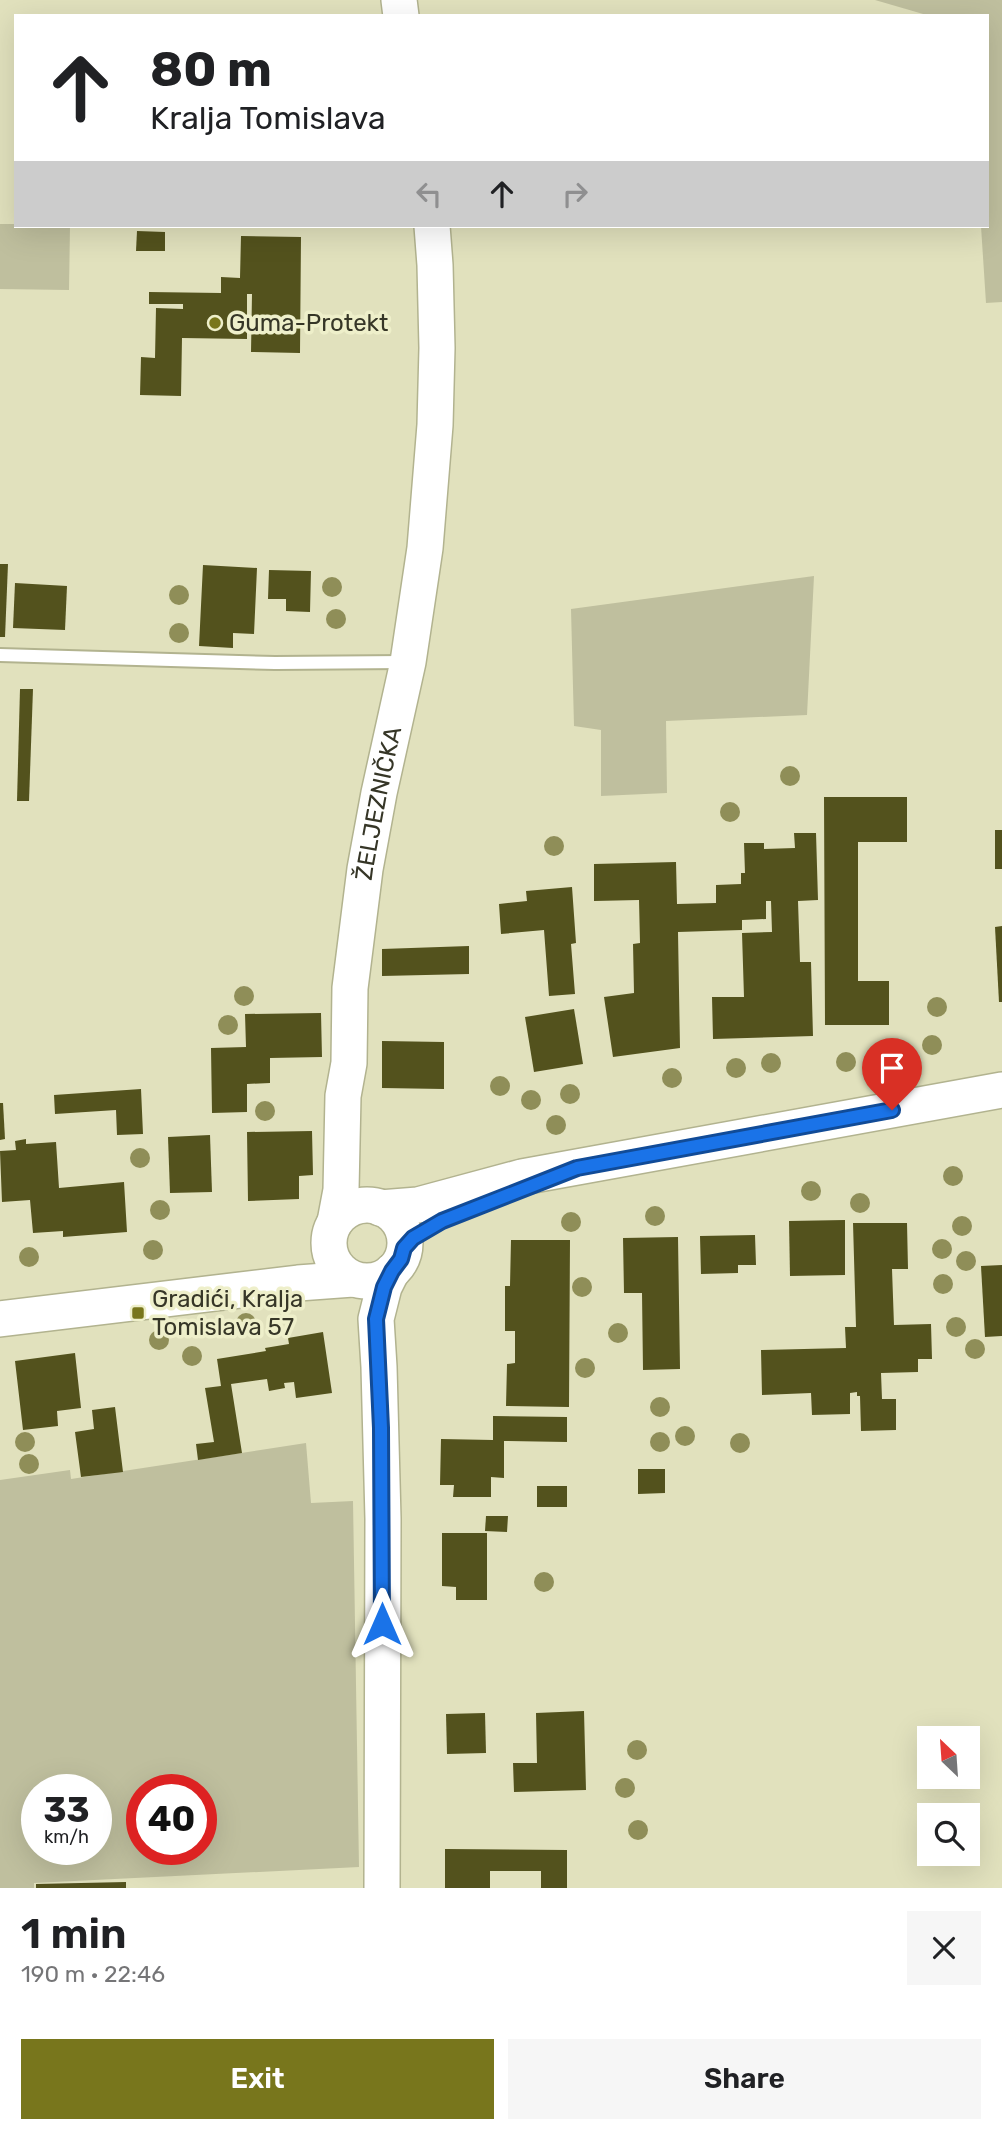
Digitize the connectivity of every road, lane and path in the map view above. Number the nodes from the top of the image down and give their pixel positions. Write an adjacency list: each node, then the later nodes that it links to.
1 (432, 228): 3 (street, ŽELJEZNIČKA)
2 (0, 654): 3 (lane)
3 (408, 663): 4 (street, ŽELJEZNIČKA)
4 (349, 1063): 7 (street, ŽELJEZNIČKA); 8 (street, ŽELJEZNIČKA)
5 (1002, 1090): 6 (street)
6 (577, 1168): 7 (street); 9 (street)
7 (378, 1207): 8 (street); 9 (street)
8 (332, 1233): 10 (street); 11 (street)
9 (398, 1260): 10 (street); 13 (street)
10 (354, 1279): 11 (street); 13 (street)
11 (298, 1283): 12 (street)
12 (0, 1319)
13 (376, 1319): 14 (street)
14 (382, 1888)

